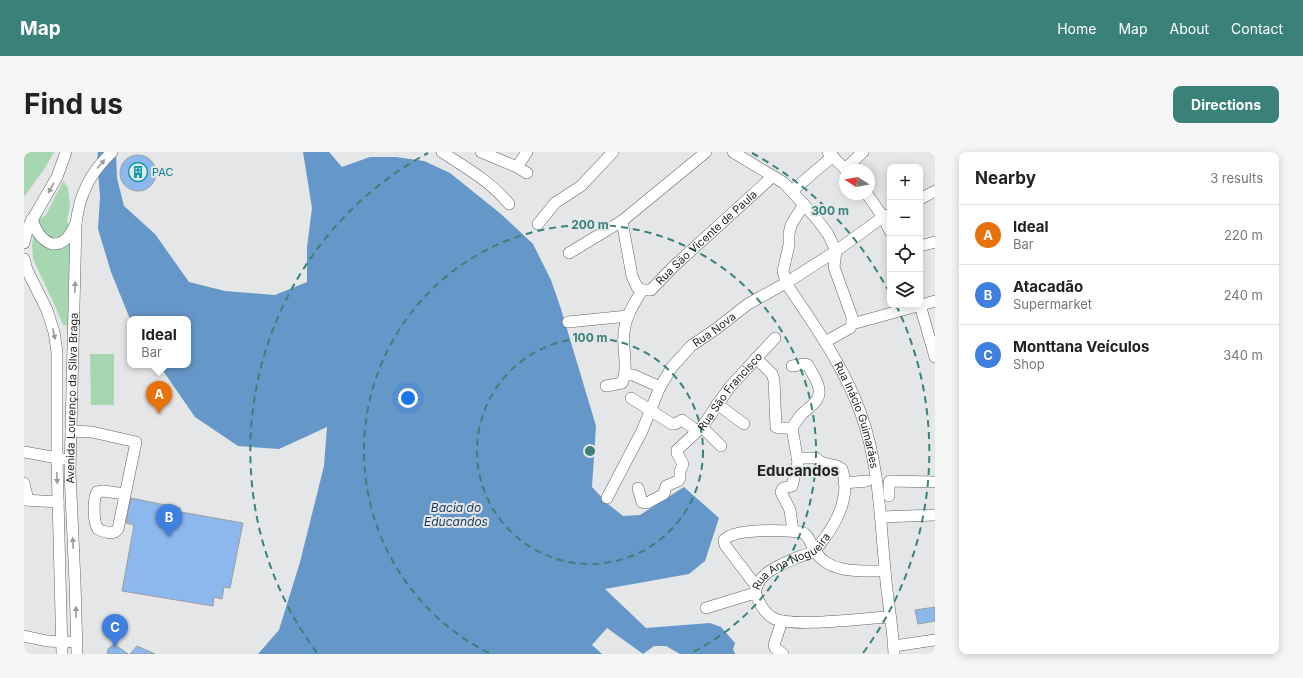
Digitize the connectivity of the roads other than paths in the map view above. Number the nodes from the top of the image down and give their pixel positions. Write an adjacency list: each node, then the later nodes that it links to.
1 (66, 152): 23 (street, one-way to 23)
2 (112, 152): 25 (street, Avenida Lourenço da Silva Braga, one-way to 2)
3 (442, 152): 20 (street)
4 (481, 152): 13 (street)
5 (527, 152): 13 (street)
6 (613, 152): 26 (street)
7 (706, 152): 24 (street)
8 (733, 152): 15 (street)
9 (863, 152): 12 (street)
10 (830, 154): 11 (street); 17 (street)
11 (841, 164)
12 (851, 164)
13 (517, 167): 14 (street)
14 (527, 173)
15 (772, 177): 17 (street); 34 (street, Rua São Vicente de Paula)
16 (935, 191): 18 (street)
17 (792, 192): 21 (street)
18 (923, 197)
19 (872, 200): 22 (street)
20 (509, 204)
21 (804, 204): 30 (street); 33 (street, Rua Inácio Guimarães)
22 (886, 215): 30 (street, Rua Nova)
23 (32, 219): 25 (street); 28 (street)
24 (622, 221): 31 (street); 34 (street)
25 (76, 222): 56 (street, Avenida Lourenço da Silva Braga, one-way to 25)
26 (538, 224)
27 (935, 242): 29 (street)
28 (24, 243)
29 (923, 245)
30 (836, 251): 33 (street, Rua Nova); 41 (street)
31 (570, 253)
32 (24, 259): 59 (street, Avenida Lourenço da Silva Braga, one-way to 59)
33 (786, 283): 43 (street, Rua Inácio Guimarães); 49 (street, Rua Nova)
34 (642, 290): 39 (street, Rua São Vicente de Paula)
35 (935, 301): 36 (street)
36 (923, 304)
37 (909, 308): 41 (street)
38 (921, 308): 44 (street)
39 (628, 316): 40 (street); 47 (street, Rua São Vicente de Paula)
40 (568, 322)
41 (852, 324): 43 (street)
42 (775, 338): 45 (street, Rua São Francisco)
43 (825, 342): 73 (street, Rua Inácio Guimarães)
44 (935, 357)
45 (756, 358): 51 (street, Rua São Francisco); 54 (street)
46 (792, 366): 54 (street)
47 (626, 375): 48 (street); 49 (street)
48 (606, 386)
49 (660, 387): 52 (street, Rua Nova)
50 (630, 398): 52 (street)
51 (717, 404): 53 (street); 55 (street, Rua São Francisco)
52 (651, 410): 55 (street); 69 (street, Rua Nova)
53 (744, 424)
54 (792, 428): 60 (street)
55 (699, 429): 57 (street); 66 (street, Rua São Francisco)
56 (71, 431): 61 (street, Avenida Lourenço da Silva Braga); 67 (street)
57 (721, 446)
58 (24, 452): 59 (street)
59 (57, 458): 61 (street); 71 (street, Avenida Lourenço da Silva Braga, one-way to 71)
60 (797, 458): 65 (street); 74 (street)
61 (70, 460): 84 (street, Avenida Lourenço da Silva Braga, one-way to 61)
62 (868, 481): 65 (street)
63 (935, 482): 68 (street)
64 (24, 483): 70 (street)
65 (844, 483): 75 (street, Rua Ana Nogueira)
66 (638, 488)
67 (125, 494)
68 (889, 496)
69 (607, 498)
70 (26, 500): 71 (street)
71 (58, 502): 83 (street, Avenida Lourenço da Silva Braga)
72 (935, 515): 73 (street)
73 (881, 517): 76 (street, Rua Inácio Guimarães)
74 (793, 531): 75 (street); 77 (street)
75 (814, 551): 76 (street); 77 (street, Rua Ana Nogueira)
76 (885, 571): 79 (street, Rua Inácio Guimarães)
77 (756, 590): 78 (street, Rua Ana Nogueira); 80 (street)
78 (706, 608)
79 (890, 617): 80 (street); 85 (street, Rua Inácio Guimarães)
80 (782, 621): 88 (street)
81 (24, 636): 83 (street)
82 (935, 640): 85 (street)
83 (62, 642): 84 (street); 86 (street, Avenida Lourenço da Silva Braga)
84 (76, 642): 87 (street, Avenida Lourenço da Silva Braga)
85 (894, 650)
86 (62, 654)
87 (77, 654)
88 (783, 654)

